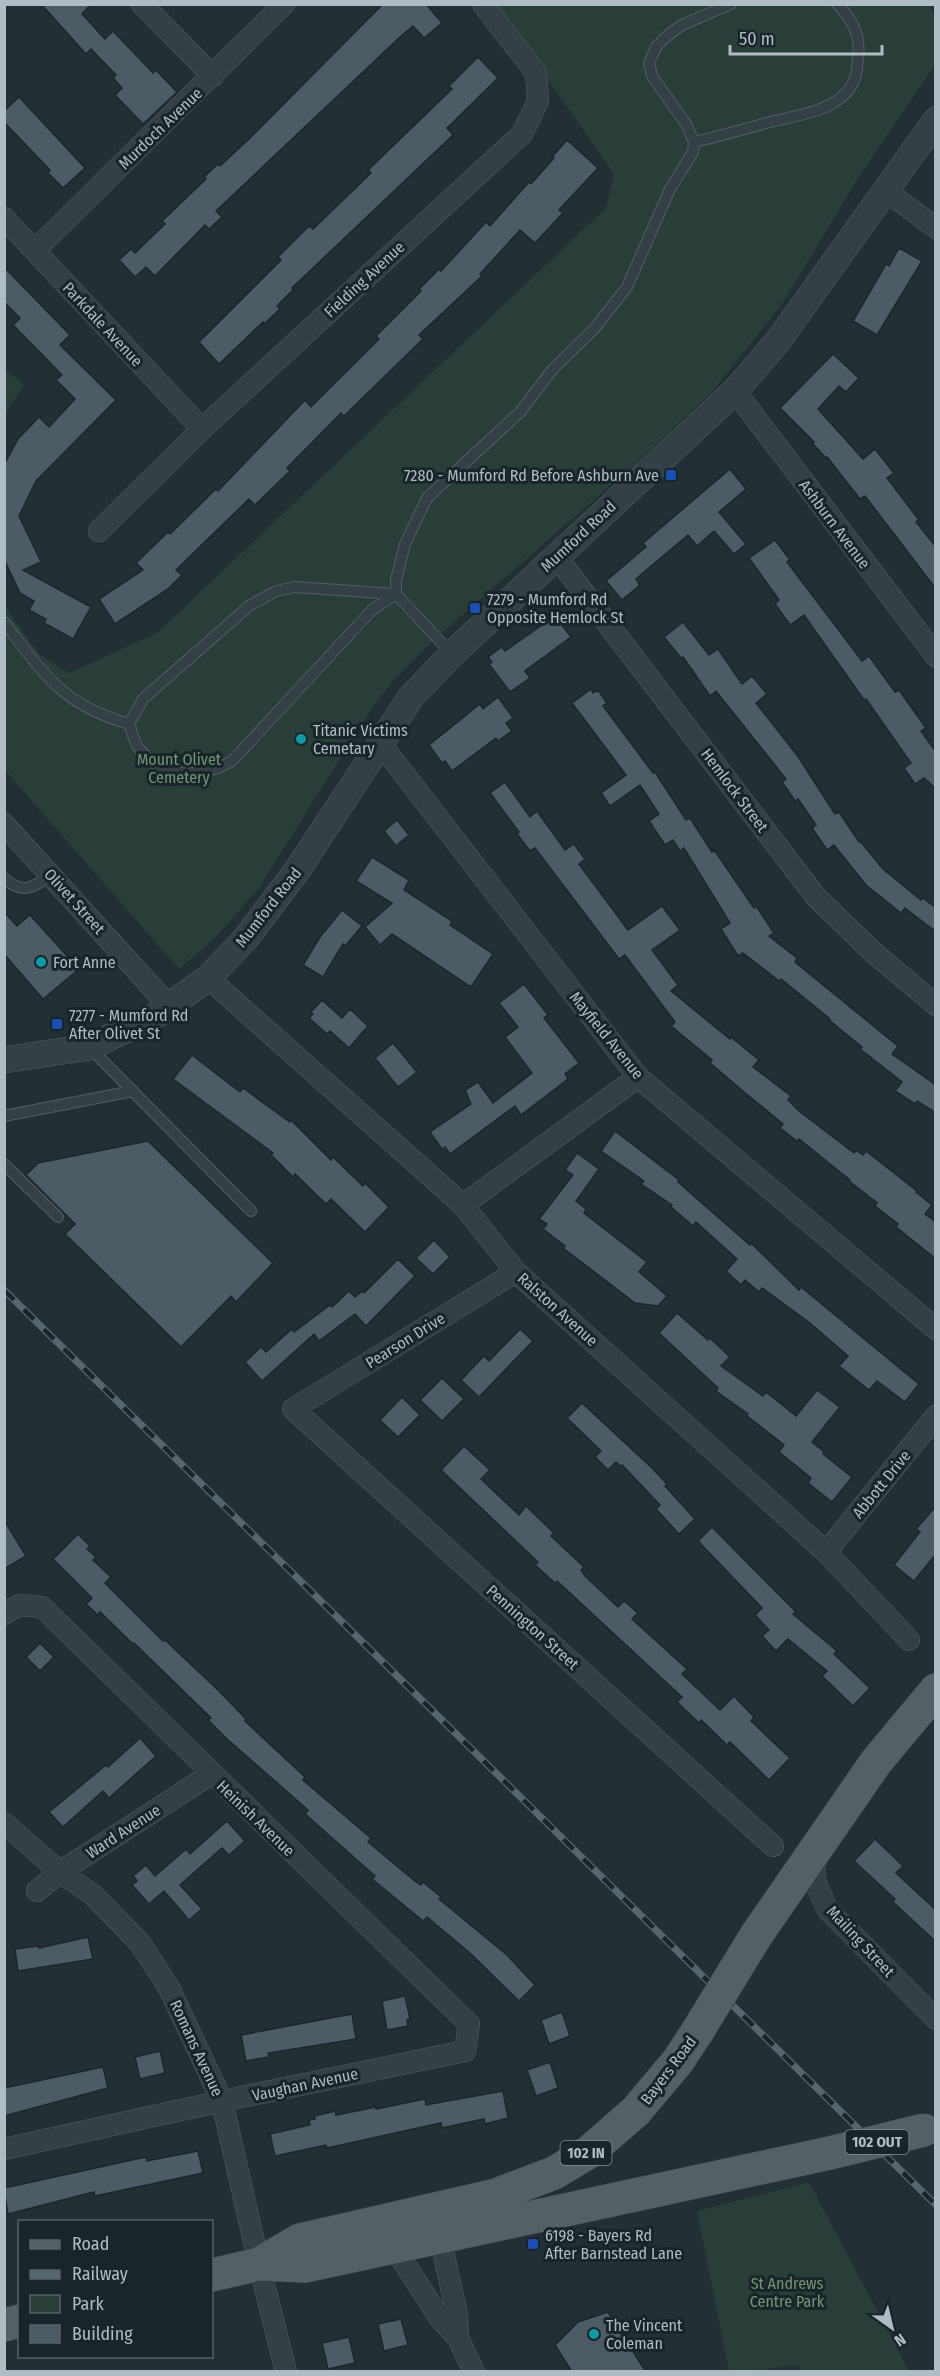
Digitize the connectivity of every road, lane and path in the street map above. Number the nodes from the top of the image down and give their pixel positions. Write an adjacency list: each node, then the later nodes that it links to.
1 (142, 4): 6 (street)
2 (284, 4): 6 (street, Murdoch Avenue)
3 (483, 4): 14 (street, Fielding Avenue)
4 (731, 4): 8 (lane)
5 (837, 4): 8 (lane)
6 (213, 76): 12 (street, Murdoch Avenue)
7 (936, 120): 9 (street, Mumford Road)
8 (694, 142): 17 (lane)
9 (886, 191): 11 (street); 13 (street, Mumford Road)
10 (4, 218): 12 (street, Parkdale Avenue)
11 (936, 228)
12 (35, 250): 14 (street, Parkdale Avenue)
13 (735, 391): 16 (street, Mumford Road); 20 (street, Ashburn Avenue)
14 (202, 429): 15 (street, Fielding Avenue)
15 (99, 531)
16 (556, 556): 19 (street, Mumford Road); 27 (street, Hemlock Street)
17 (396, 594): 19 (lane); 21 (lane); 21 (lane)
18 (4, 622): 21 (lane)
19 (452, 654): 22 (street, Mumford Road)
20 (936, 656)
21 (129, 724)
22 (380, 742): 26 (street, Mumford Road); 31 (street, Mayfield Avenue)
23 (4, 824): 24 (street, Olivet Street)
24 (50, 874): 25 (lane); 28 (street, Olivet Street)
25 (4, 878)
26 (208, 978): 28 (street, Mumford Road); 35 (street, Ralston Avenue)
27 (936, 1005)
28 (169, 1006): 29 (street, Mumford Road)
29 (89, 1047): 30 (street, Mumford Road); 32 (lane)
30 (4, 1060)
31 (638, 1077): 35 (street); 39 (street, Mayfield Avenue)
32 (133, 1091): 33 (lane); 36 (lane)
33 (4, 1116)
34 (4, 1164): 37 (lane)
35 (463, 1205): 38 (street, Ralston Avenue)
36 (251, 1211)
37 (58, 1217)
38 (516, 1272): 40 (street, Pearson Drive); 42 (street, Ralston Avenue)
39 (936, 1329)
40 (293, 1409): 48 (street, Pennington Street)
41 (936, 1416): 42 (street, Abbott Drive)
42 (826, 1552): 44 (street, Ralston Avenue)
43 (12, 1610): 46 (street, Heinish Avenue)
44 (909, 1640)
45 (936, 1690): 49 (main road, Bayers Road / 102 IN)
46 (211, 1774): 50 (street, Ward Avenue); 53 (street, Heinish Avenue)
47 (4, 1823): 50 (street, Romans Avenue)
48 (773, 1846)
49 (814, 1850): 52 (street, Mailing Street); 59 (main road, Bayers Road / 102 IN, bridge)
50 (60, 1872): 51 (street, Ward Avenue); 54 (street, Romans Avenue)
51 (37, 1891)
52 (936, 2019)
53 (465, 2051): 54 (street, Vaughan Avenue)
54 (222, 2101): 56 (street, Vaughan Avenue); 59 (street, Romans Avenue)
55 (930, 2129): 57 (main road, Bayers Road / 102 OUT, bridge)
56 (4, 2149)
57 (440, 2237): 58 (main road, Bayers Road / 102 OUT); 61 (street)
58 (394, 2247): 59 (main road, Bayers Road / 102 OUT); 61 (street)
59 (259, 2264): 60 (main road, Bayers Road); 62 (street, Romans Avenue)
60 (213, 2275)
61 (458, 2338): 63 (street)
62 (286, 2372)
63 (474, 2372)

